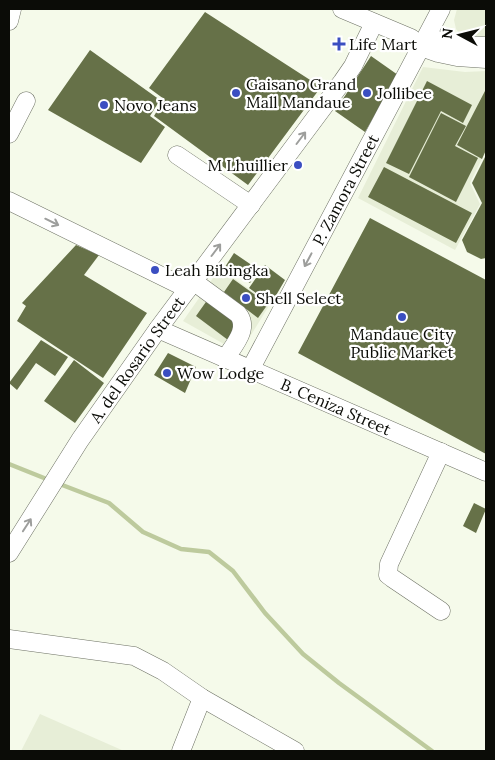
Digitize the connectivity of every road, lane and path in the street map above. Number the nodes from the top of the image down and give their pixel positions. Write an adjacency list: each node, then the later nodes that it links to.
1 (12, 9): 4 (street)
2 (342, 9): 5 (street)
3 (441, 9): 6 (street, P. Zamora Street)
4 (9, 21)
5 (374, 23): 6 (street); 13 (street, A. del Rosario Street, one-way to 5)
6 (419, 40): 7 (street); 8 (street); 17 (street, P. Zamora Street, one-way to 17)
7 (486, 46)
8 (486, 59)
9 (26, 102): 10 (street)
10 (9, 134)
11 (177, 154): 13 (street)
12 (9, 201): 14 (street, one-way to 14)
13 (251, 205): 14 (street, A. del Rosario Street, one-way to 13)
14 (190, 285): 15 (street, A. del Rosario Street); 16 (street)
15 (158, 329): 16 (street, B. Ceniza Street); 20 (street, A. del Rosario Street, one-way to 15)
16 (226, 359): 17 (street, B. Ceniza Street)
17 (250, 370): 18 (street, B. Ceniza Street)
18 (441, 452): 19 (street, B. Ceniza Street); 21 (street)
19 (486, 472)
20 (9, 553)
21 (441, 610)
22 (9, 639): 23 (street)
23 (202, 698): 24 (street); 25 (street)
24 (181, 751)
25 (295, 751)

